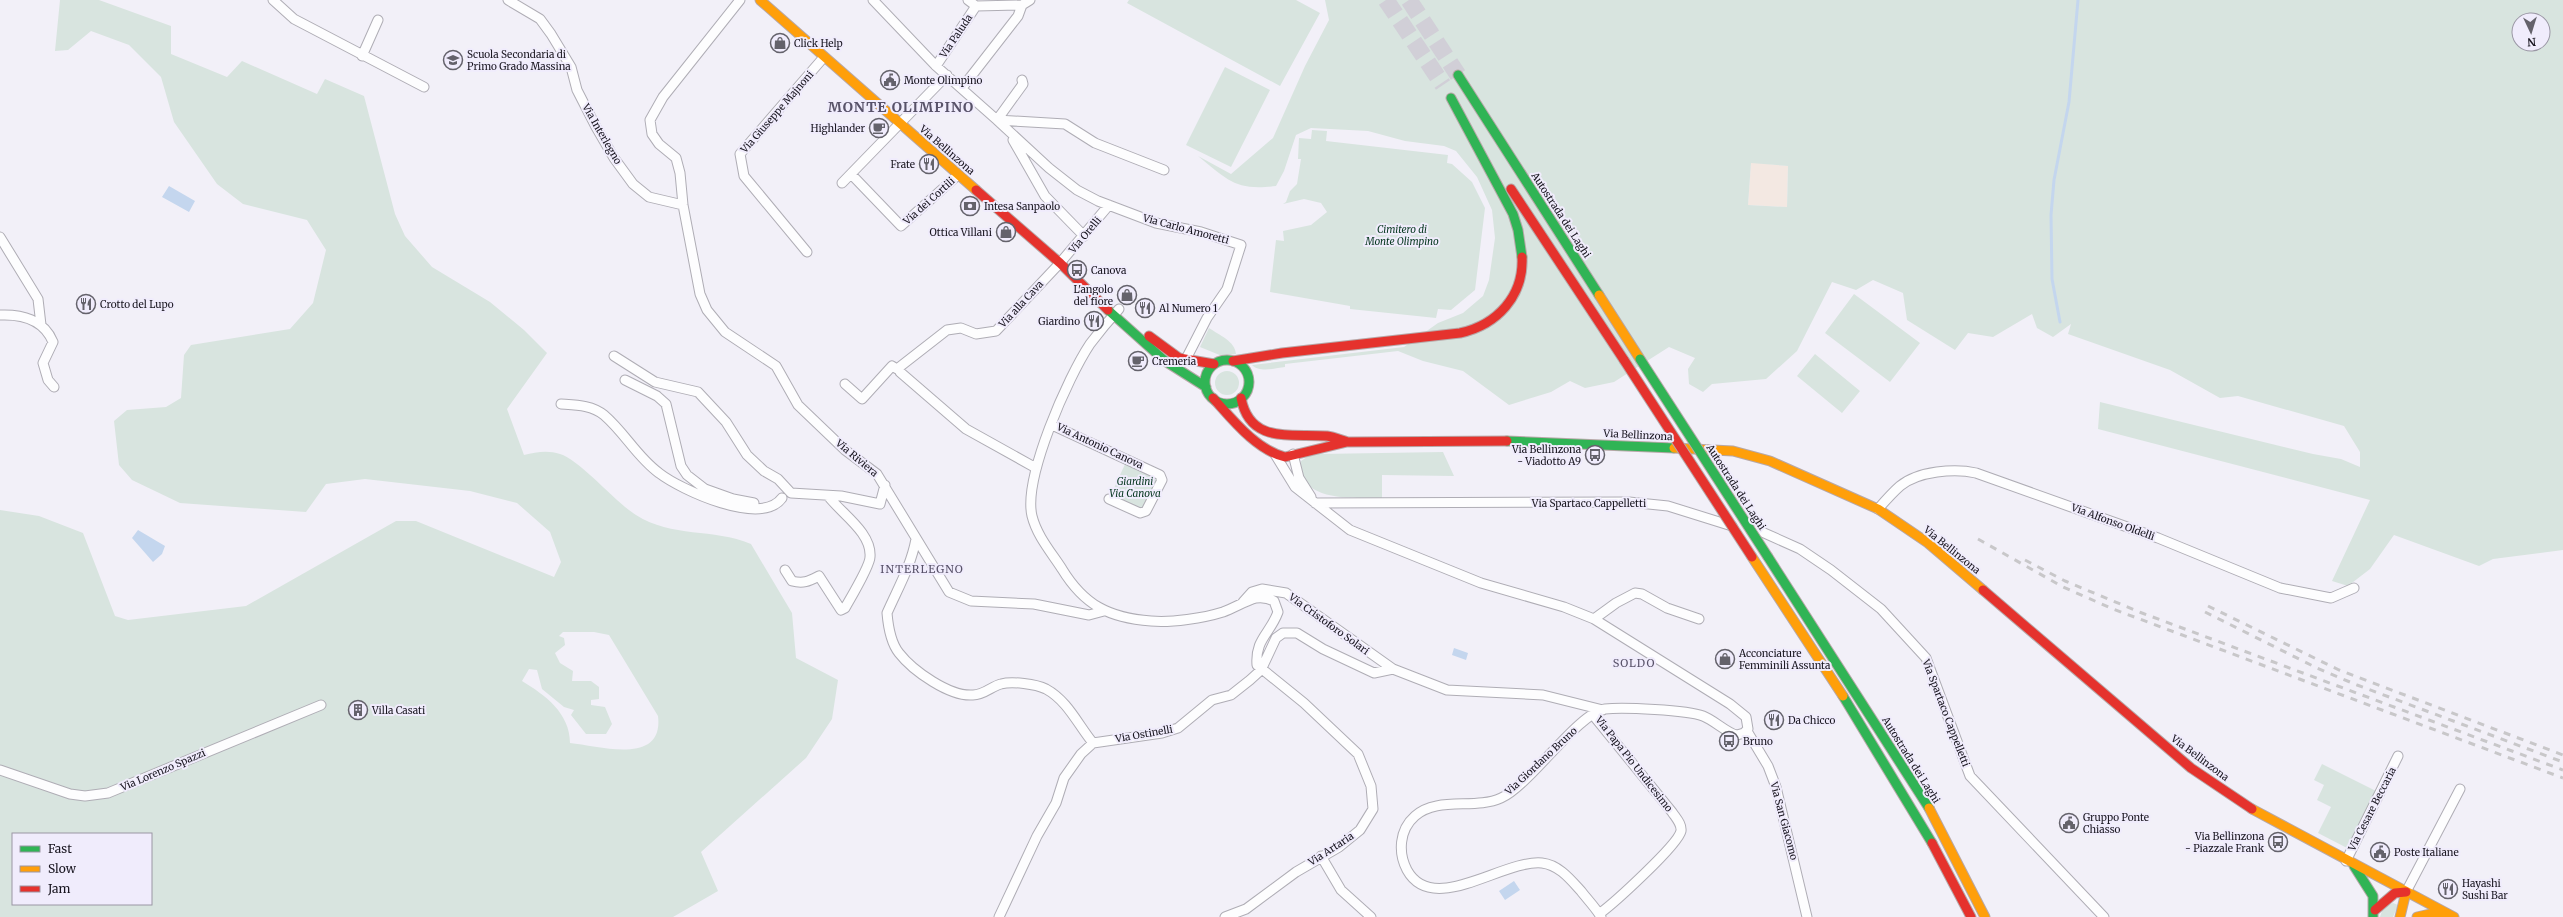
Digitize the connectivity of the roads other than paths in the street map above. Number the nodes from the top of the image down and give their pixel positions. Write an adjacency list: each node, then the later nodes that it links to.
1 (273, 0): 10 (street)
2 (508, 0): 25 (street, Via Interlegno)
3 (740, 0): 25 (street)
4 (760, 0): 11 (main road, Via Bellinzona)
5 (873, 0): 12 (street, Via Carlo Amoretti)
6 (968, 0): 8 (street, Via Paluda)
7 (1026, 2): 8 (street, Via Paluda); 17 (street)
8 (976, 6): 12 (street, Via Paluda)
9 (378, 20): 10 (street)
10 (362, 56): 16 (street)
11 (824, 57): 19 (main road, Via Bellinzona); 29 (street, Via Giuseppe Majnoni)
12 (936, 66): 13 (street, Via Carlo Amoretti)
13 (947, 75): 17 (street, Via Carlo Amoretti); 19 (street)
14 (1458, 75): 88 (main road, Autostrada dei Laghi, bridge)
15 (1022, 80): 18 (street)
16 (424, 87)
17 (962, 88): 18 (street, Via Carlo Amoretti)
18 (997, 120): 20 (street, Via Carlo Amoretti); 21 (street)
19 (901, 124): 22 (street); 23 (main road, Via Bellinzona)
20 (1007, 130): 26 (street, Via Carlo Amoretti); 27 (street)
21 (1164, 170)
22 (851, 174): 23 (street, Via dei Cortili); 24 (street)
23 (958, 175): 30 (main road, Via Bellinzona)
24 (842, 183)
25 (683, 205): 54 (street, Via Riviera)
26 (1108, 205): 27 (street, Via Orelli); 37 (street, Via Carlo Amoretti)
27 (1084, 236): 30 (street, Via Orelli)
28 (0, 237): 35 (street)
29 (807, 252)
30 (1060, 263): 31 (main road, Via Bellinzona); 42 (street, Via alla Cava)
31 (1084, 285): 32 (main road, Via Bellinzona); 34 (main road, Via Bellinzona)
32 (1119, 308): 34 (street, Via Antonio Canova); 37 (main road, Via Bellinzona)
33 (0, 315): 35 (street)
34 (1112, 316): 44 (main road, Via Bellinzona); 48 (street, Via Antonio Canova)
35 (41, 325): 43 (street)
36 (614, 356): 55 (street)
37 (1186, 359): 39 (main road, Via Bellinzona)
38 (1233, 361): 39 (main road); 46 (main road); 87 (main road, bridge)
39 (1214, 364): 44 (main road)
40 (900, 372): 53 (street)
41 (625, 380): 57 (street)
42 (845, 384)
43 (54, 387)
44 (1206, 387): 45 (main road)
45 (1213, 398): 46 (main road); 52 (main road)
46 (1241, 398): 49 (main road, Via Bellinzona)
47 (561, 404): 57 (street)
48 (1052, 425): 53 (street, Via Antonio Canova); 58 (street, Via Antonio Canova)
49 (1289, 436): 50 (main road, Via Bellinzona); 51 (main road)
50 (1348, 442): 51 (main road, Via Bellinzona); 60 (main road, Via Bellinzona)
51 (1293, 454): 52 (main road, Via Bellinzona); 59 (street)
52 (1276, 456): 59 (street)
53 (1036, 468): 65 (street, Via Antonio Canova)
54 (885, 485): 56 (street); 61 (street, Via Riviera)
55 (791, 493): 56 (street); 57 (street)
56 (829, 497): 62 (street)
57 (782, 498)
58 (1108, 499)
59 (1315, 503): 66 (street); 89 (street, Via Spartaco Cappelletti)
60 (1878, 509): 63 (street, Via Alfonso Oldelli); 79 (main road, Via Bellinzona)
61 (916, 539): 65 (street, Via Riviera); 74 (street)
62 (785, 570)
63 (2354, 588)
64 (1239, 606): 65 (street); 68 (street, Via Cristoforo Solari); 69 (street)
65 (1104, 611)
66 (1594, 619): 67 (street); 73 (street)
67 (1699, 619)
68 (1393, 669): 69 (street, Via Cristoforo Solari); 71 (street, Via Cristoforo Solari)
69 (1261, 670): 74 (street, Via Ostinelli); 78 (street, Via Artaria)
70 (321, 705): 76 (street, Via Lorenzo Spazzi)
71 (1603, 710): 72 (street, Via Papa Pio Undicesimo); 73 (street, Via Papa Pio Undicesimo)
72 (1593, 715): 82 (street, Via Papa Pio Undicesimo); 82 (street, Via Giordano Bruno)
73 (1747, 731): 86 (street, Via San Giacomo)
74 (1093, 744): 83 (street)
75 (2398, 756): 79 (street, Via Cesare Beccaria)
76 (0, 770)
77 (2460, 789): 80 (street)
78 (1321, 856): 84 (street, Via Artaria); 85 (street)
79 (2350, 863): 80 (main road, Via Bellinzona); 81 (main road)
80 (2406, 892): 81 (main road); 90 (main road); 92 (main road, Via Bellinzona)
81 (2374, 913)
82 (1600, 915)
83 (999, 917)
84 (1225, 917)
85 (1371, 917)
86 (1807, 917)
87 (1971, 917)
88 (1985, 917)
89 (2104, 917)
90 (2400, 917)
91 (2417, 917): 92 (main road)
92 (2453, 917)

